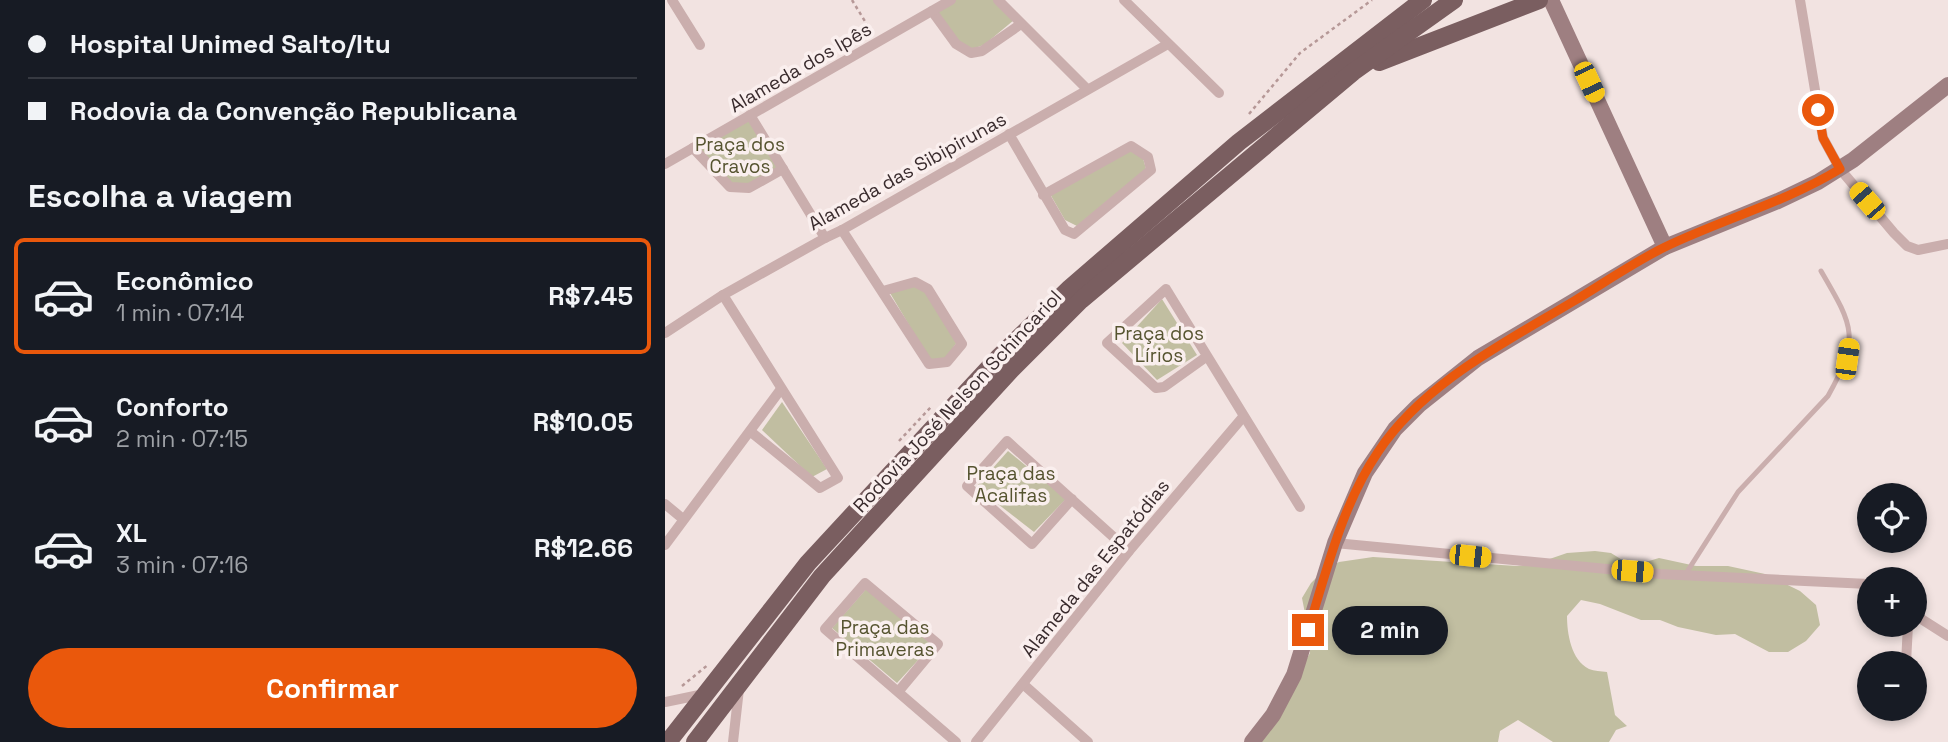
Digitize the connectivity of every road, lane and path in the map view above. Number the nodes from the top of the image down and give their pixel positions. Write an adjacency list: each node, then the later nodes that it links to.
1 (672, 0): 14 (street)
2 (852, 0): 12 (path)
3 (951, 0): 10 (street, Alameda dos Ipês)
4 (998, 0): 11 (street)
5 (1124, 0): 13 (street)
6 (1423, 0): 52 (main road, Rodovia José Nelson Schincariol)
7 (1454, 0): 15 (main road, Rodovia José Nelson Schincariol)
8 (1800, 0): 24 (street)
9 (1551, 2): 15 (main road); 29 (main road)
10 (932, 11): 11 (street); 12 (street, Alameda dos Ipês)
11 (1021, 24): 17 (street)
12 (878, 42): 19 (street, Alameda dos Ipês)
13 (1168, 44): 17 (street, Alameda das Sibipirunas); 18 (street)
14 (700, 45)
15 (1353, 72): 49 (main road, Rodovia José Nelson Schincariol)
16 (1948, 85): 24 (main road)
17 (1087, 89): 20 (street, Alameda das Sibipirunas)
18 (1219, 93)
19 (750, 115): 21 (street, Alameda dos Ipês); 23 (street)
20 (1009, 134): 25 (street); 26 (street, Alameda das Sibipirunas)
21 (693, 148): 22 (street, Alameda dos Ipês); 23 (street)
22 (665, 164)
23 (783, 169): 27 (street)
24 (1840, 169): 28 (street); 29 (main road)
25 (1043, 195): 25 (street)
26 (842, 230): 27 (street, Alameda das Sibipirunas); 31 (street)
27 (824, 238): 32 (street, Alameda das Sibipirunas)
28 (1948, 244)
29 (1665, 247): 42 (main road)
30 (1821, 271): 45 (lane)
31 (883, 291): 31 (street)
32 (723, 295): 33 (street, Alameda das Sibipirunas); 35 (street)
33 (665, 333)
34 (1206, 357): 34 (street); 36 (street)
35 (781, 389): 37 (street); 37 (street)
36 (1243, 417): 40 (street); 44 (street, Alameda das Espatódias)
37 (751, 432): 41 (street)
38 (1072, 499): 38 (street); 44 (street)
39 (665, 504): 41 (street)
40 (1300, 507)
41 (683, 519): 43 (street)
42 (1335, 543): 45 (street); 60 (main road)
43 (665, 545)
44 (1129, 551): 50 (street, Alameda das Espatódias)
45 (1685, 575): 46 (street)
46 (1857, 583)
47 (1927, 623): 48 (street)
48 (1948, 636)
49 (740, 682): 56 (main road, Rodovia José Nelson Schincariol); 57 (street)
50 (1023, 684): 54 (street); 59 (street, Alameda das Espatódias)
51 (898, 692): 51 (street); 58 (street)
52 (704, 694): 53 (street); 55 (main road, Rodovia José Nelson Schincariol)
53 (665, 702)
54 (1082, 740)
55 (667, 742)
56 (695, 742)
57 (733, 742)
58 (957, 742)
59 (976, 742)
60 (1252, 742)

